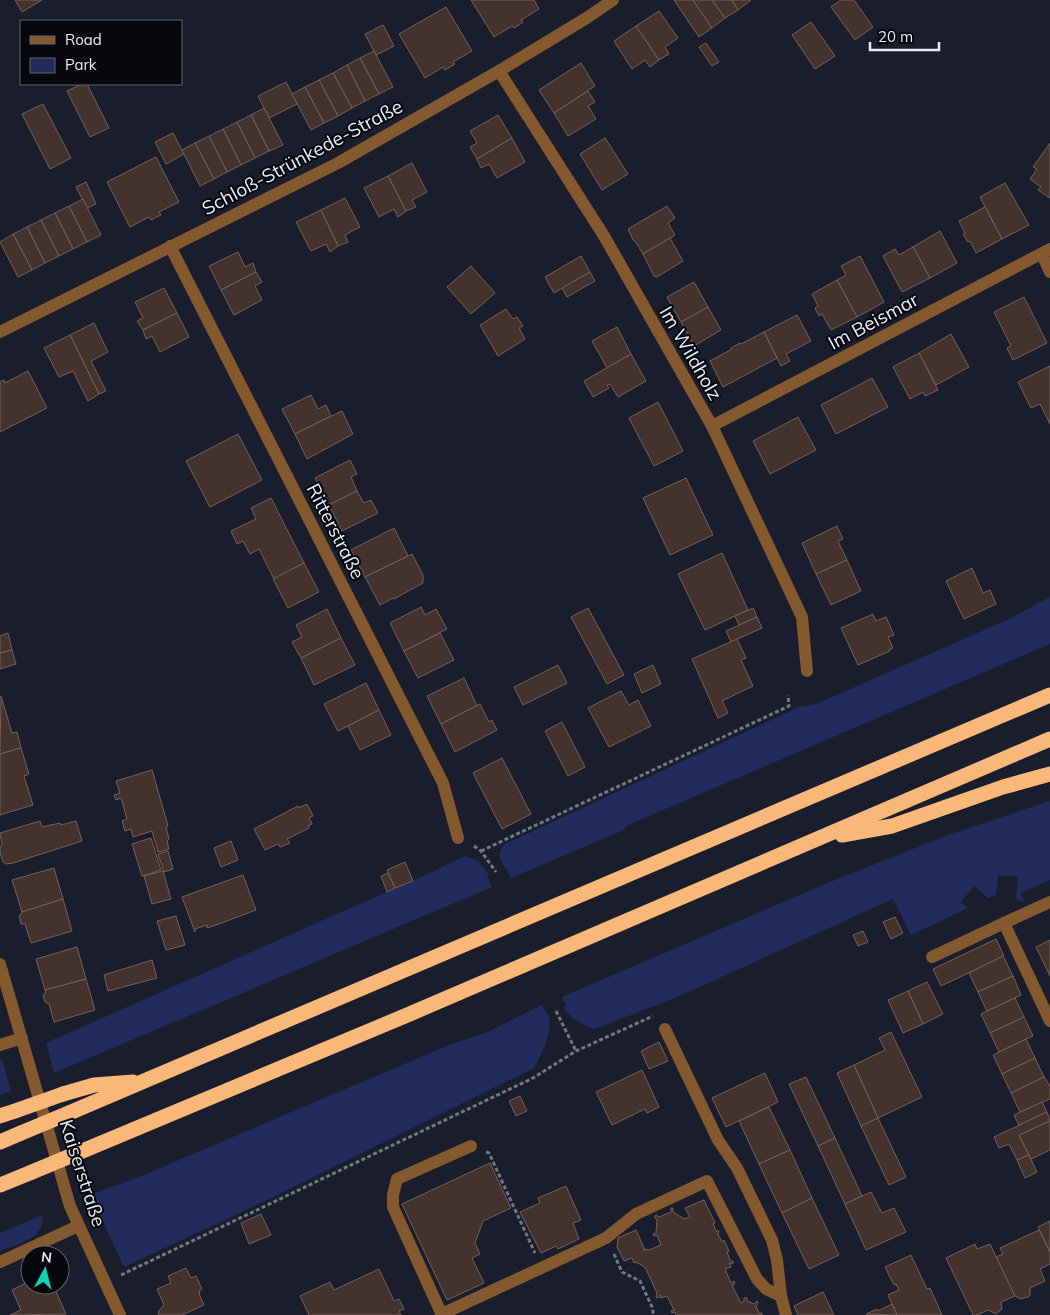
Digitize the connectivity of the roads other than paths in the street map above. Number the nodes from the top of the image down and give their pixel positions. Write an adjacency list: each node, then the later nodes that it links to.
1 (613, 0): 2 (street, Schloß-Strünkede-Straße)
2 (499, 71): 3 (street, Schloß-Strünkede-Straße); 7 (street, Im Wildholz)
3 (170, 246): 6 (street, Schloß-Strünkede-Straße); 12 (street, Ritterstraße)
4 (1046, 252): 5 (street); 7 (street, Im Beismar)
5 (1050, 272)
6 (0, 332)
7 (712, 426): 8 (street, Im Wildholz)
8 (808, 671)
9 (1050, 695): 22 (highway)
10 (1050, 739): 13 (highway)
11 (1050, 774): 13 (highway)
12 (458, 838)
13 (813, 840): 26 (highway, bridge)
14 (1050, 902): 15 (street)
15 (1004, 923): 16 (street); 18 (street)
16 (932, 957)
17 (0, 964): 20 (street, Kaiserstraße)
18 (1050, 1021)
19 (666, 1028): 29 (street)
20 (22, 1038): 21 (street); 27 (street, Kaiserstraße)
21 (0, 1045)
22 (149, 1080): 23 (highway, bridge); 24 (highway, bridge)
23 (0, 1116)
24 (0, 1142)
25 (471, 1146): 30 (street)
26 (0, 1185)
27 (78, 1226): 28 (street); 31 (street, Kaiserstraße)
28 (0, 1262)
29 (781, 1296): 30 (street); 32 (street)
30 (442, 1314)
31 (120, 1315)
32 (786, 1315)

